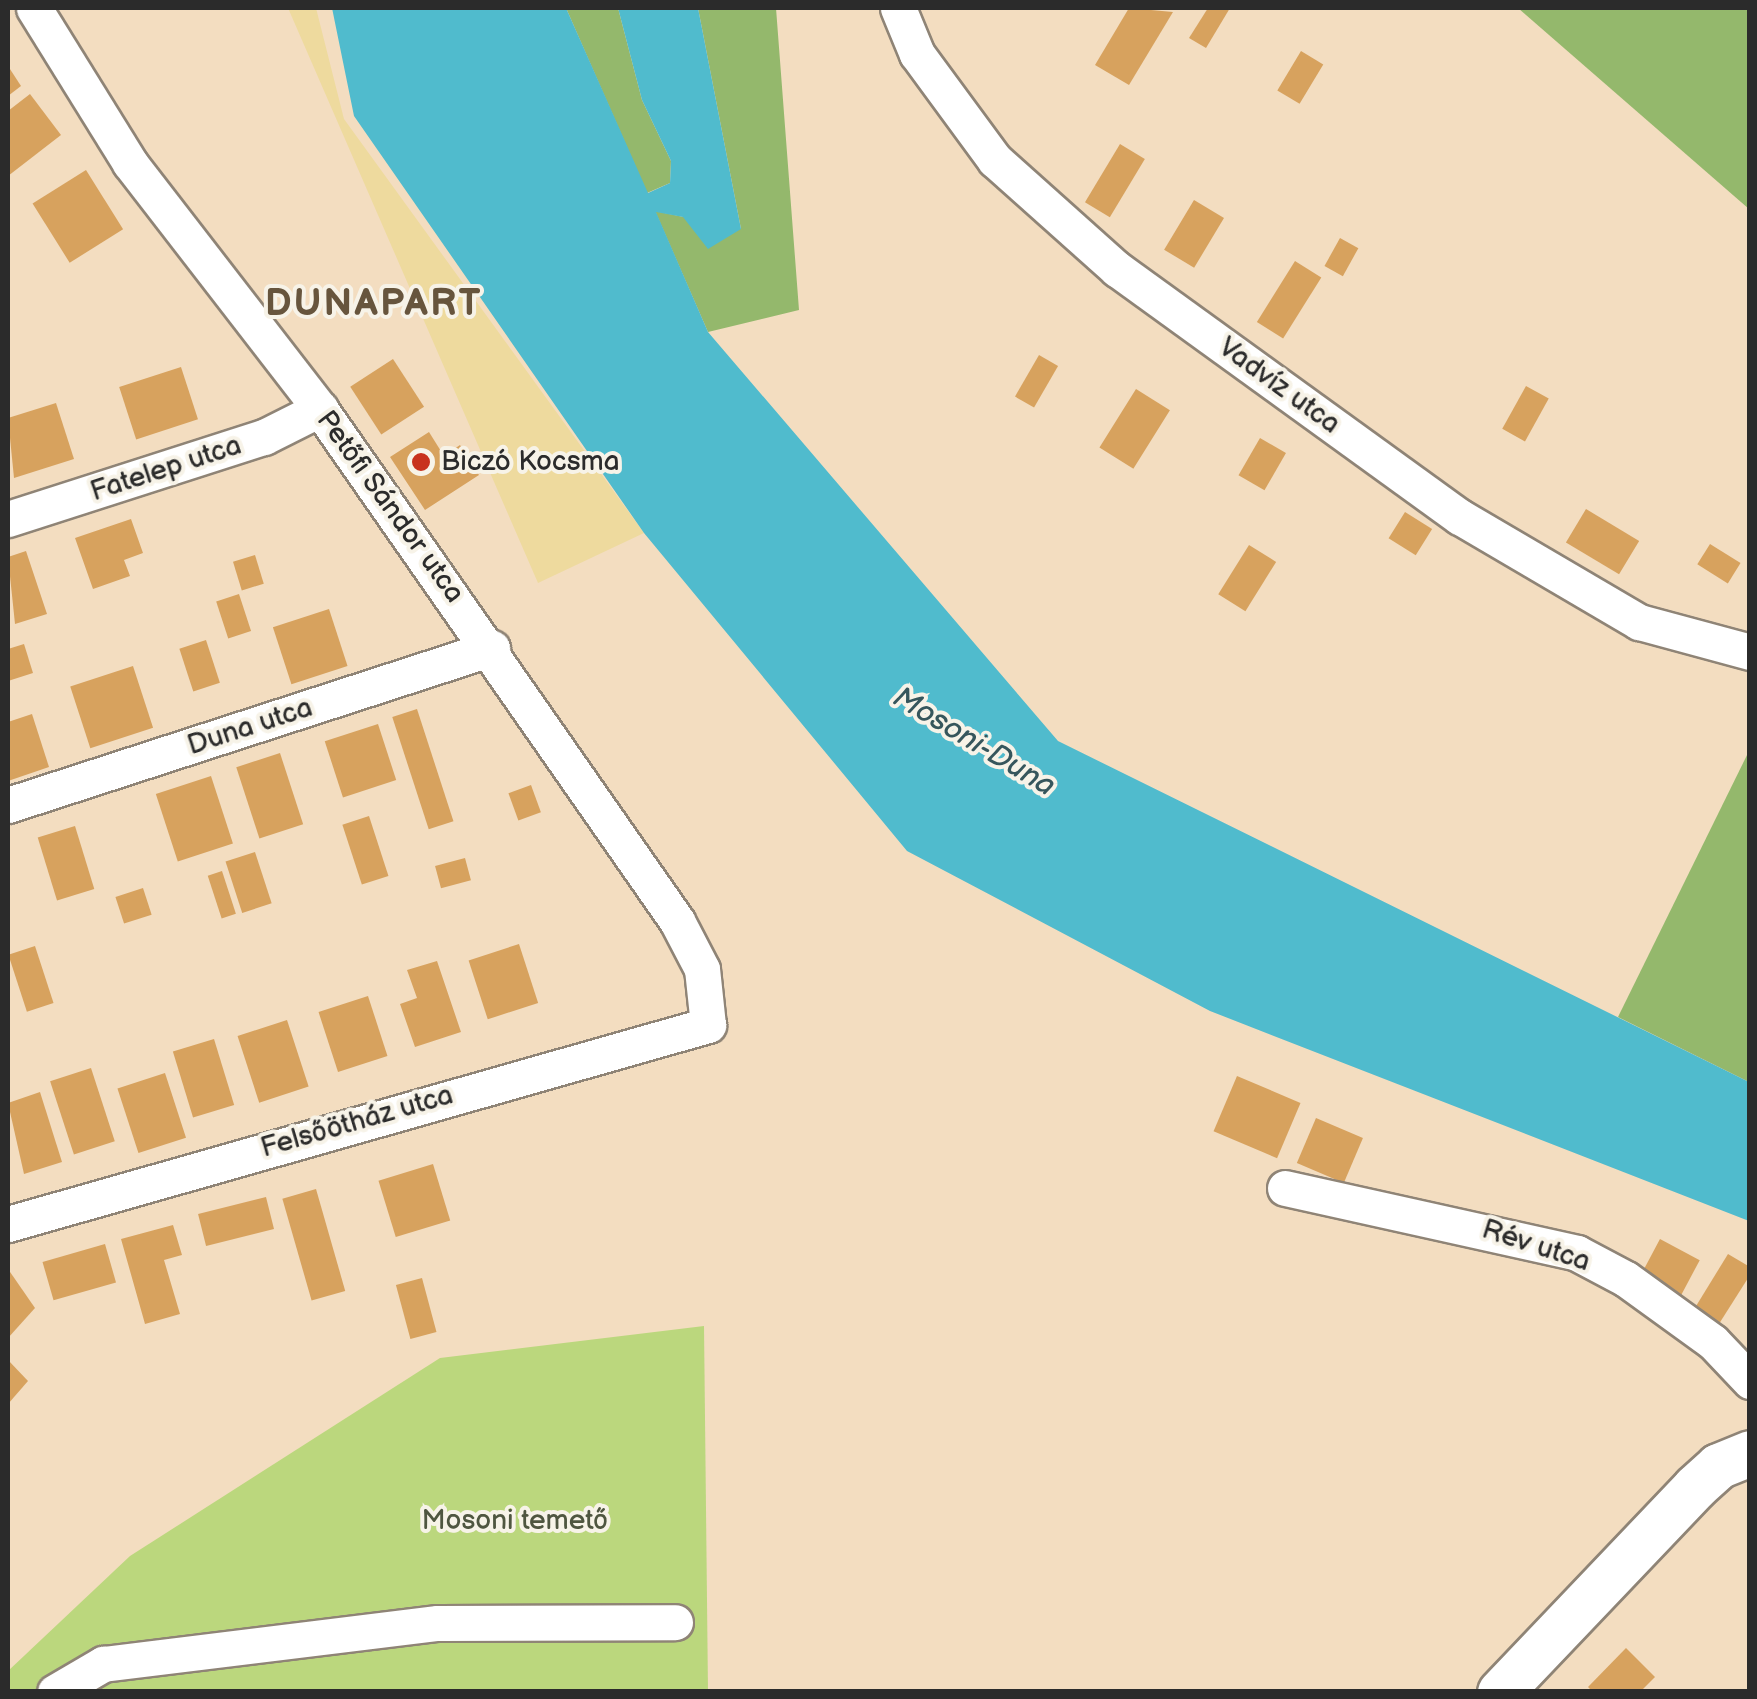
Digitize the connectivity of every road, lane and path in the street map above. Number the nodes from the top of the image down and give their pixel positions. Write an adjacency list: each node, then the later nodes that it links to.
1 (34, 8): 3 (street, Petőfi Sándor utca)
2 (898, 8): 6 (street, Vadvíz utca)
3 (320, 409): 4 (street, Fatelep utca); 5 (street, Petőfi Sándor utca)
4 (8, 520)
5 (492, 648): 7 (street, Duna utca); 8 (street, Petőfi Sándor utca)
6 (1750, 652)
7 (8, 805)
8 (708, 1024): 10 (street, Felsőötház utca)
9 (1285, 1188): 11 (street, Rév utca)
10 (8, 1224)
11 (1750, 1381)
12 (1750, 1453): 15 (main road)
13 (675, 1622): 14 (street)
14 (55, 1692)
15 (1500, 1692)

